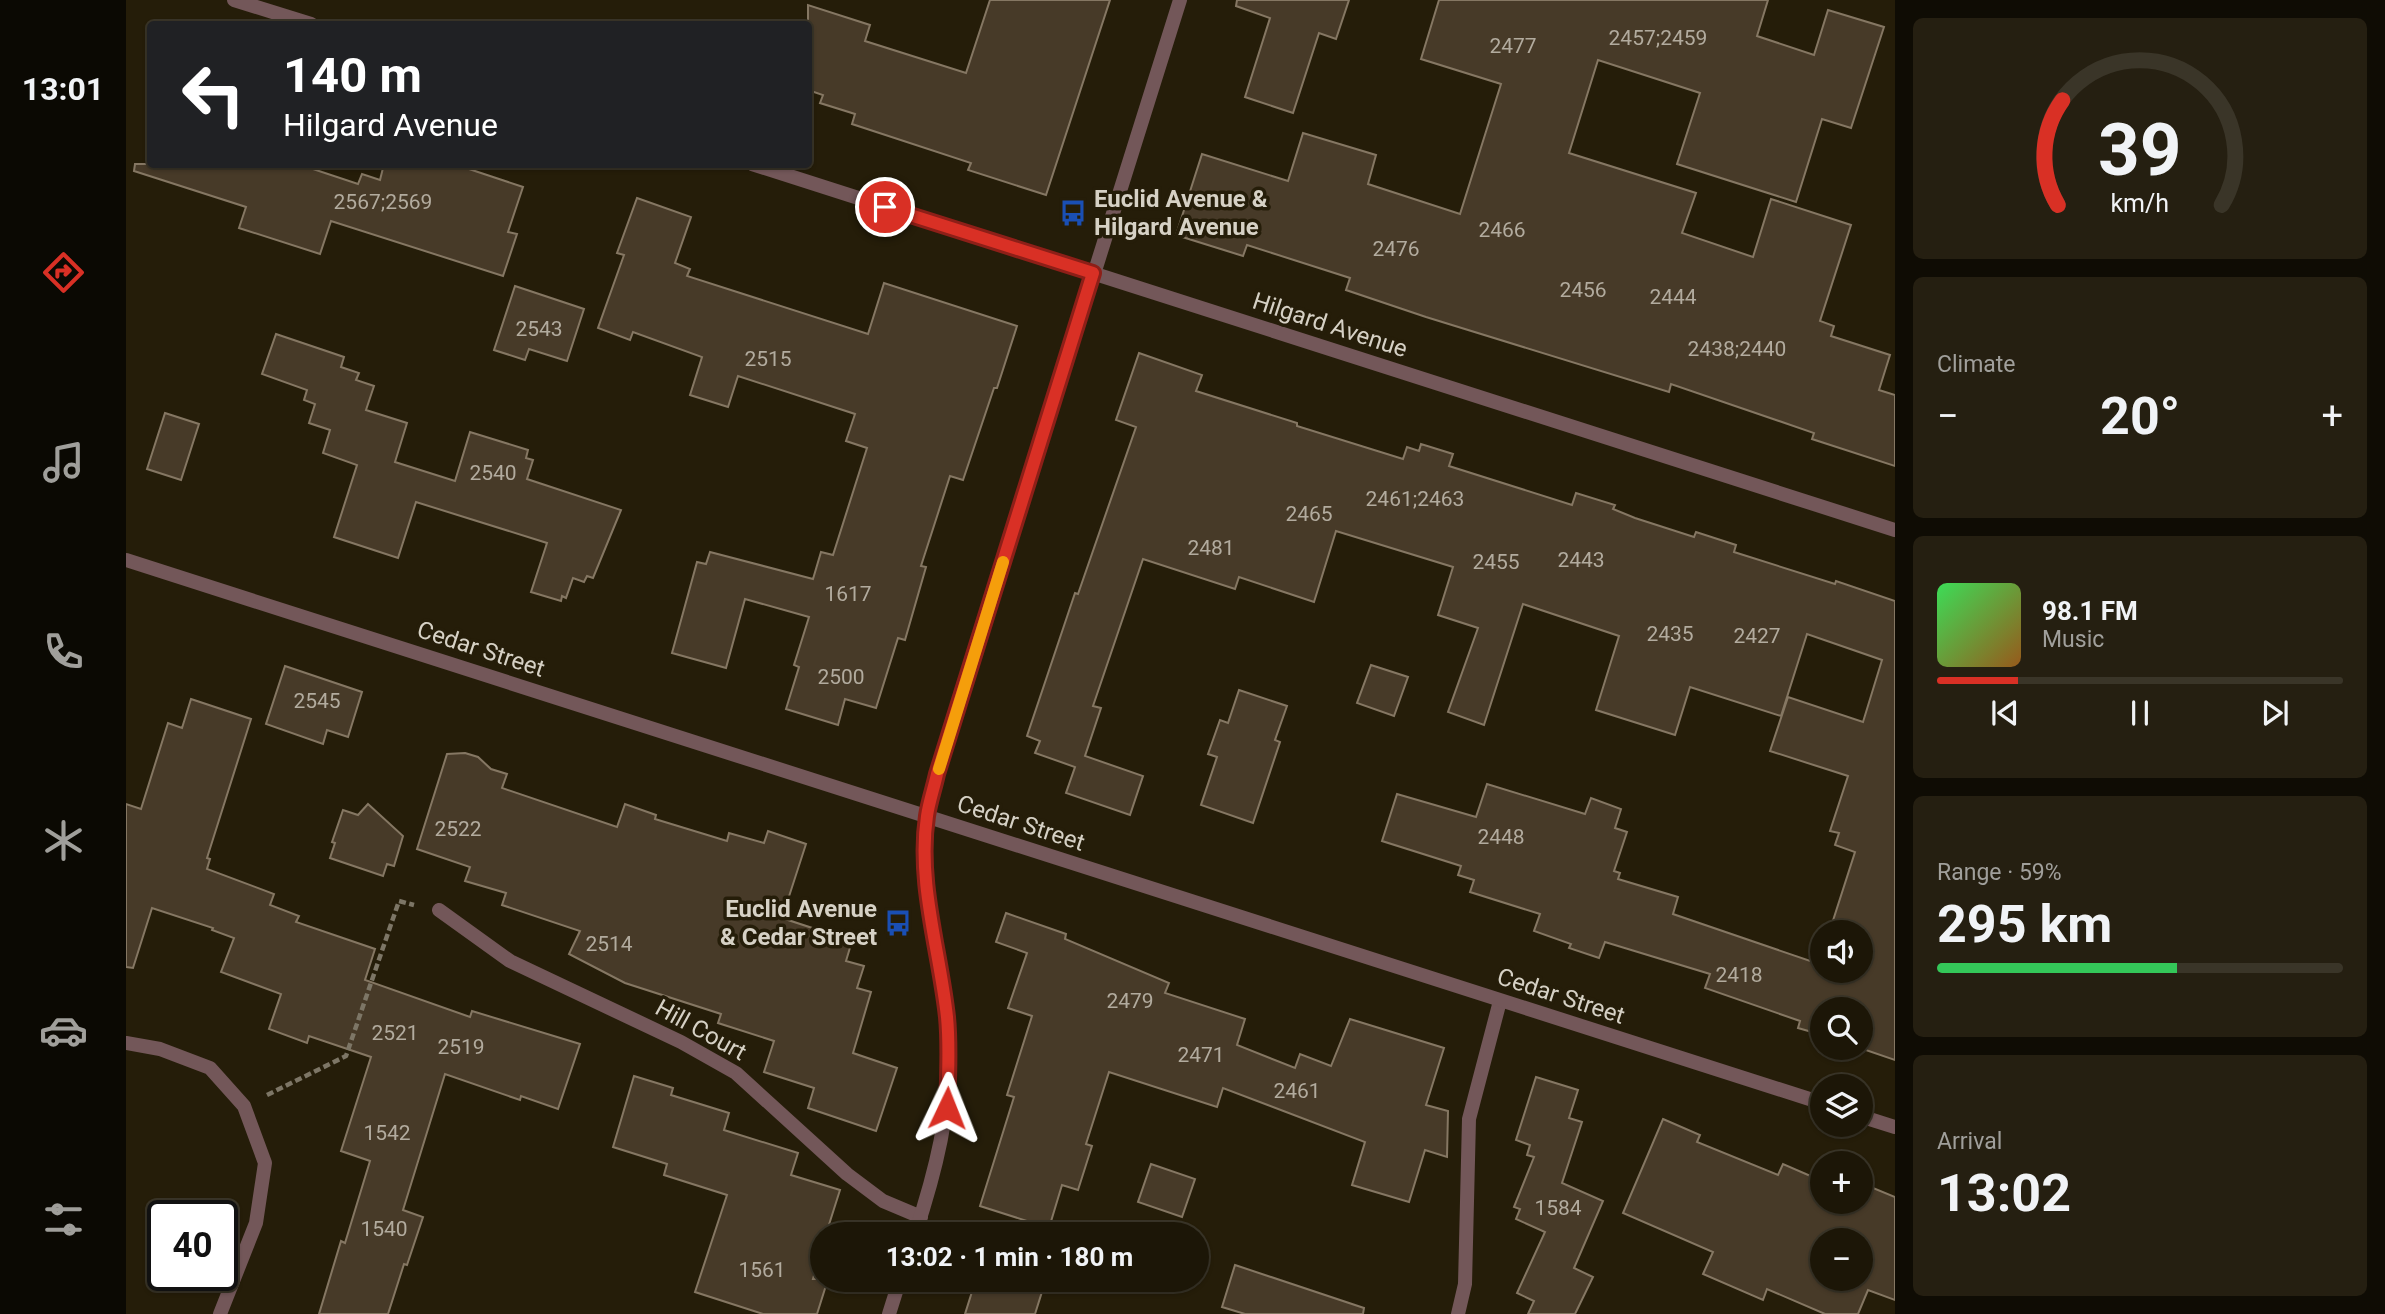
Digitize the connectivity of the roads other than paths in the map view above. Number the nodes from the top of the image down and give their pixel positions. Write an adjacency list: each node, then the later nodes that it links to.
1 (234, 0): 3 (street)
2 (1180, 0): 5 (street)
3 (301, 21)
4 (765, 168): 5 (street, Hilgard Avenue)
5 (1093, 273): 6 (street, Hilgard Avenue); 8 (street)
6 (1895, 530)
7 (126, 560): 8 (street, Cedar Street)
8 (927, 816): 10 (street, Cedar Street); 15 (street)
9 (439, 910): 15 (street, Hill Court)
10 (1500, 1001): 12 (street, Cedar Street); 20 (street)
11 (126, 1043): 18 (street)
12 (1810, 1099)
13 (1873, 1120): 14 (street)
14 (1895, 1127)
15 (921, 1217): 16 (street)
16 (919, 1222)
17 (896, 1292): 19 (street)
18 (220, 1314)
19 (889, 1314)
20 (1458, 1314)

